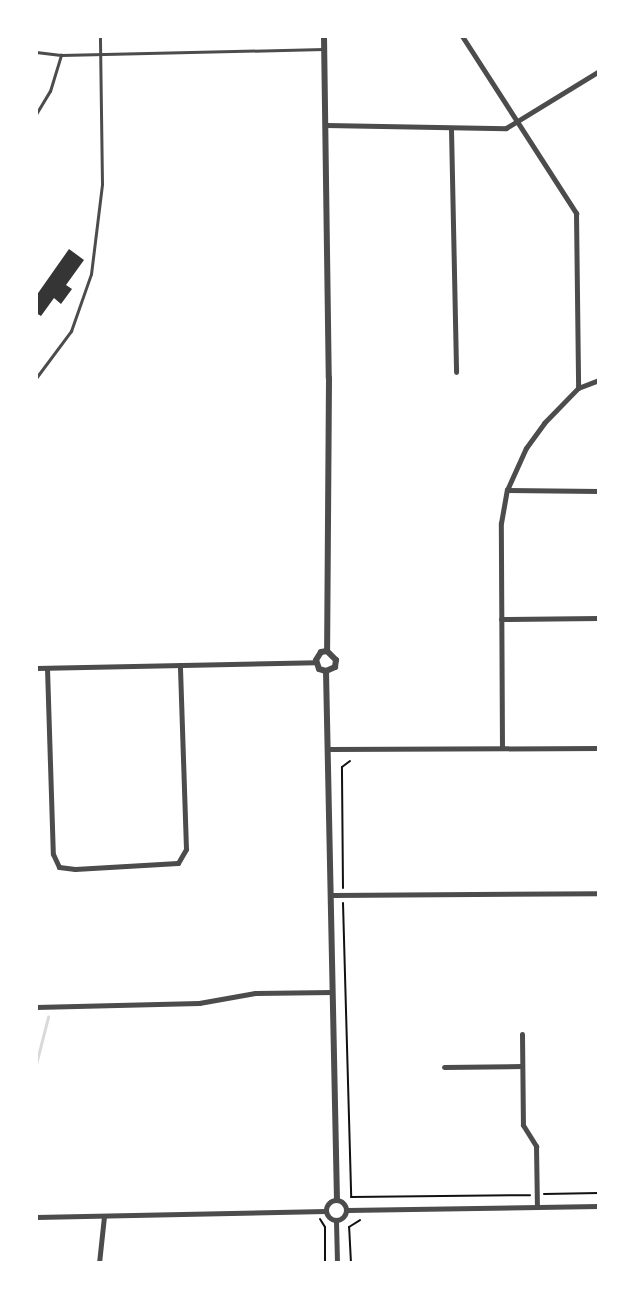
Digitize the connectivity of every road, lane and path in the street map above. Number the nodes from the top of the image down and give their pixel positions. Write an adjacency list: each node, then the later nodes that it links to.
1 (100, 36): 6 (lane)
2 (324, 36): 4 (street)
3 (462, 36): 10 (street)
4 (324, 49): 6 (lane); 11 (street)
5 (36, 52): 7 (lane)
6 (101, 54): 7 (lane); 14 (lane)
7 (61, 55): 9 (lane)
8 (599, 71): 10 (street)
9 (36, 114)
10 (518, 123): 12 (street); 16 (street)
11 (326, 125): 12 (street); 21 (street)
12 (451, 129): 13 (street)
13 (456, 372)
14 (36, 378)
15 (599, 380): 16 (street)
16 (578, 388): 17 (street)
17 (507, 490): 18 (street); 20 (street)
18 (599, 491)
19 (599, 618): 20 (street)
20 (501, 619): 27 (street)
21 (327, 651): 22 (street); 26 (street)
22 (316, 662): 23 (street); 26 (street)
23 (180, 665): 25 (street); 25 (street)
24 (36, 668): 25 (street)
25 (47, 668)
26 (326, 671): 29 (street)
27 (502, 748): 28 (street); 29 (street)
28 (599, 748)
29 (330, 749): 32 (street)
30 (350, 761): 33 (path)
31 (599, 893): 33 (street)
32 (332, 895): 33 (street); 34 (street)
33 (343, 895): 40 (path)
34 (332, 992): 35 (street); 41 (street)
35 (36, 1007)
36 (522, 1034): 37 (street)
37 (522, 1066): 38 (street); 40 (street)
38 (444, 1067)
39 (599, 1193): 40 (path)
40 (537, 1194): 43 (street)
41 (337, 1200): 44 (street); 45 (street)
42 (599, 1206): 43 (street)
43 (537, 1207): 44 (street)
44 (347, 1210): 50 (street)
45 (326, 1211): 46 (street); 50 (street)
46 (104, 1216): 47 (street); 51 (street)
47 (36, 1217)
48 (320, 1219): 52 (path)
49 (360, 1220): 54 (path)
50 (336, 1221): 53 (street)
51 (99, 1263)
52 (325, 1263)
53 (337, 1263)
54 (351, 1263)

